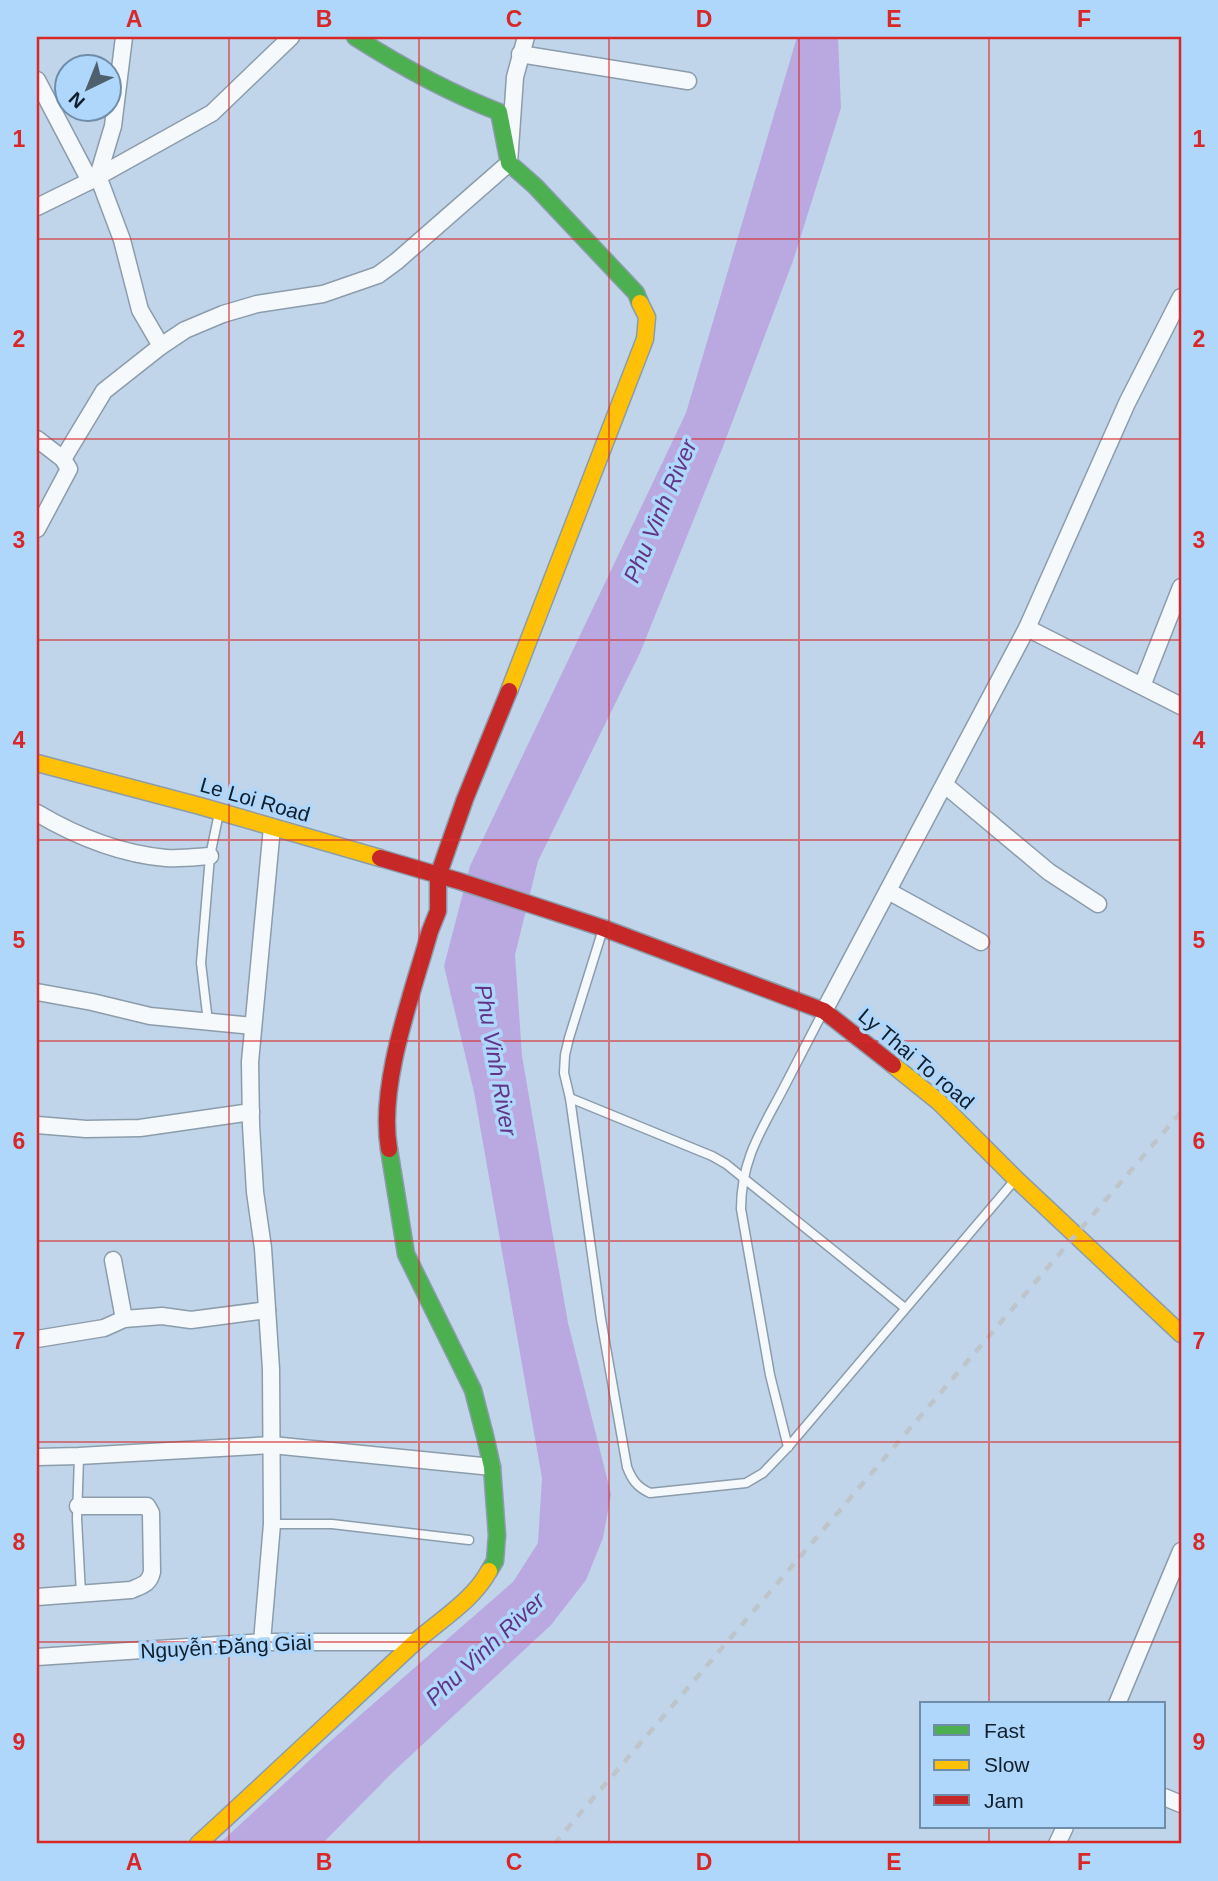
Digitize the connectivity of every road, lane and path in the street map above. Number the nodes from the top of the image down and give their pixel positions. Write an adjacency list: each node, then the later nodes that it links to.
1 (124, 37): 9 (street)
2 (291, 37): 9 (street)
3 (355, 37): 8 (street)
4 (526, 37): 5 (street)
5 (520, 54): 7 (street); 8 (street)
6 (37, 80): 9 (street)
7 (688, 81)
8 (509, 163): 12 (street); 26 (street)
9 (94, 179): 10 (street); 12 (street)
10 (37, 207)
11 (1180, 304): 17 (street)
12 (161, 346): 14 (street)
13 (37, 439): 14 (street)
14 (63, 459): 15 (street)
15 (37, 529)
16 (1181, 587): 18 (street)
17 (1027, 628): 18 (street); 21 (street)
18 (1142, 686): 19 (street)
19 (1181, 706)
20 (37, 763): 22 (street, Le Loi Road)
21 (945, 785): 27 (street); 28 (street)
22 (219, 811): 24 (street, Le Loi Road); 25 (lane)
23 (37, 813): 25 (street)
24 (272, 827): 26 (street, Le Loi Road); 35 (street)
25 (210, 856): 34 (lane)
26 (438, 876): 29 (street, Le Loi Road); 51 (street)
27 (888, 891): 31 (street); 33 (street)
28 (1098, 904)
29 (562, 915): 30 (street, Ly Thai To road)
30 (603, 928): 33 (street, Ly Thai To road); 36 (lane)
31 (981, 942)
32 (37, 992): 34 (street)
33 (824, 1011): 39 (lane); 40 (street, Ly Thai To road)
34 (208, 1022): 35 (street)
35 (253, 1026): 37 (street)
36 (570, 1098): 39 (lane); 48 (lane)
37 (251, 1112): 38 (street); 43 (street)
38 (37, 1125)
39 (743, 1176): 42 (lane); 48 (lane)
40 (1016, 1179): 42 (lane); 45 (street, Ly Thai To road)
41 (113, 1260): 44 (street)
42 (905, 1308): 48 (lane)
43 (267, 1310): 44 (street); 47 (street)
44 (124, 1319): 46 (street)
45 (1181, 1334)
46 (37, 1339)
47 (272, 1445): 49 (street); 51 (street); 53 (street)
48 (788, 1447)
49 (79, 1456): 50 (street); 52 (lane)
50 (37, 1457)
51 (492, 1467): 59 (street)
52 (78, 1506): 56 (lane); 56 (street)
53 (272, 1524): 54 (lane); 58 (street)
54 (469, 1540)
55 (1181, 1551): 61 (street)
56 (81, 1594): 57 (street)
57 (37, 1597)
58 (262, 1642): 59 (street, Nguyễn Đăng Giai); 60 (street, Nguyễn Đăng Giai)
59 (415, 1642): 63 (street)
60 (37, 1657)
61 (1118, 1702)
62 (1065, 1828): 64 (street)
63 (198, 1844)
64 (1057, 1844)

